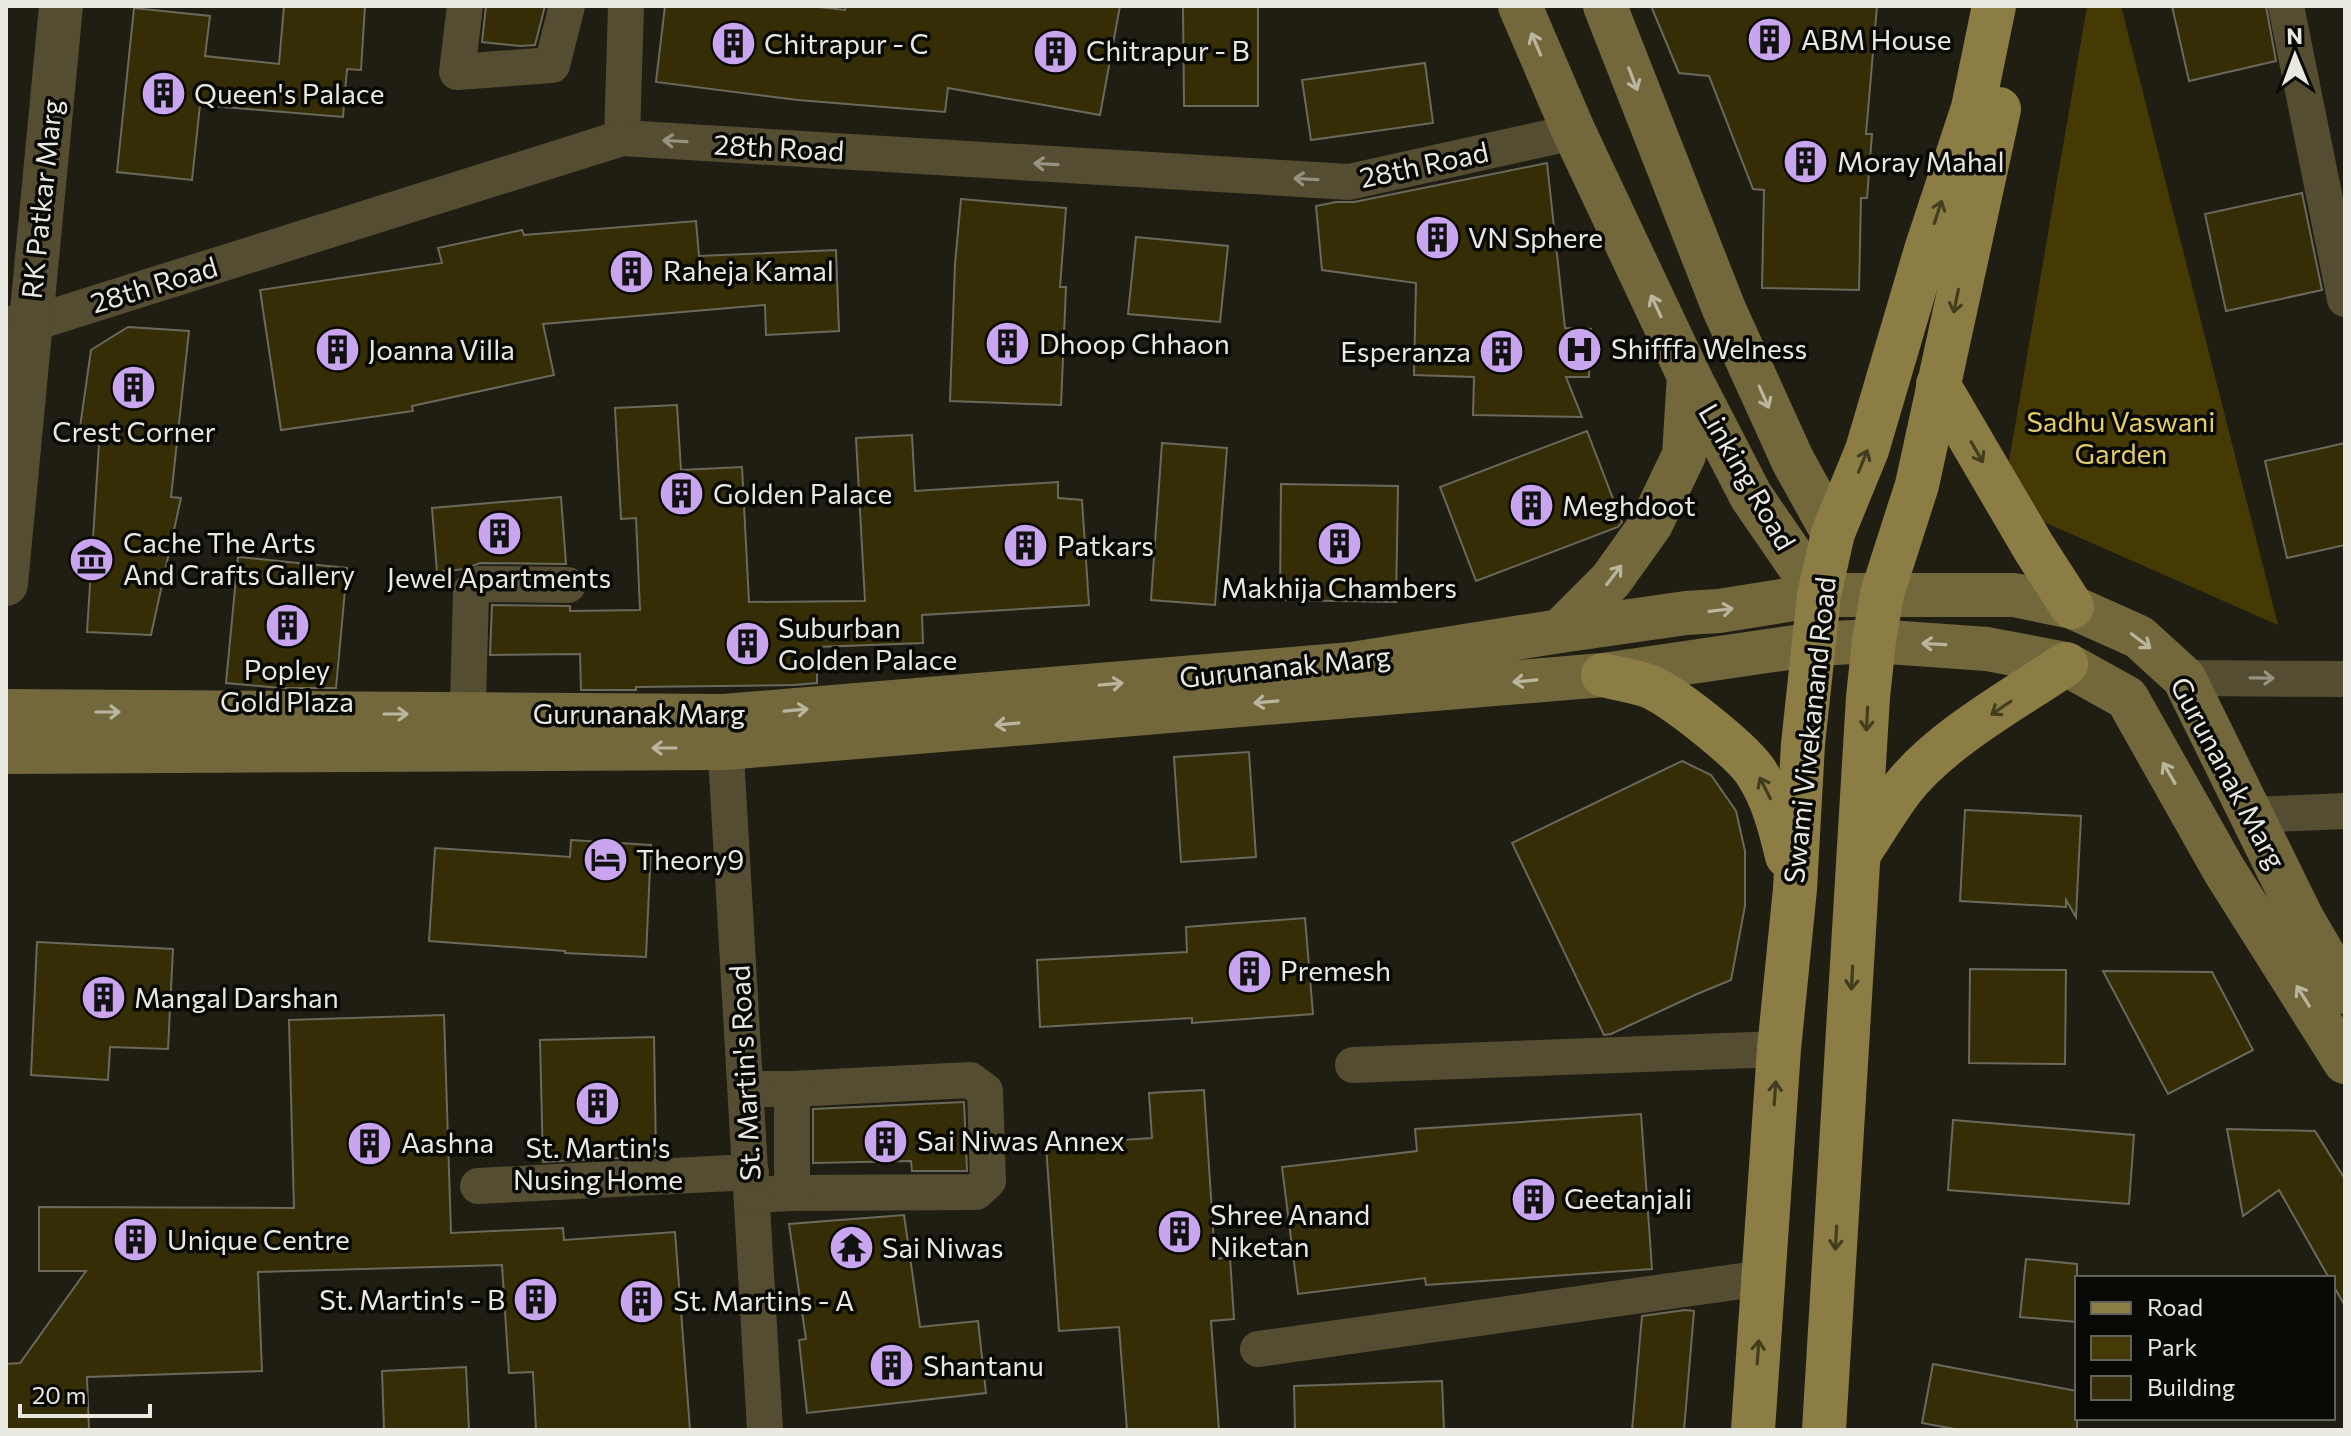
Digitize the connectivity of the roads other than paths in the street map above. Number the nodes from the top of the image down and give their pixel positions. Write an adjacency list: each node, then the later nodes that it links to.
1 (61, 6): 13 (street, RK Patkar Marg)
2 (465, 6): 3 (street)
3 (567, 6)
4 (626, 6): 11 (street)
5 (1520, 6): 10 (main road, Linking Road, one-way to 5)
6 (1605, 6): 16 (main road, Linking Road, one-way to 16)
7 (1994, 6): 16 (main road, Swami Vivekanand Road, one-way to 7)
8 (2021, 6): 15 (main road, Swami Vivekanand Road, one-way to 15)
9 (2286, 6): 12 (street)
10 (1574, 132): 11 (street, 28th Road, one-way to 11); 14 (main road, Linking Road, one-way to 10)
11 (622, 138): 13 (street, 28th Road)
12 (2345, 299)
13 (18, 324): 17 (street, RK Patkar Marg)
14 (1689, 376): 20 (main road, Linking Road); 22 (main road, one-way to 14)
15 (1938, 384): 19 (main road, Swami Vivekanand Road); 21 (main road, one-way to 21)
16 (1833, 533): 19 (main road); 20 (main road, Swami Vivekanand Road)
17 (6, 584)
18 (568, 585): 30 (street)
19 (1882, 594): 20 (main road, Gurunanak Marg); 21 (main road, Gurunanak Marg); 23 (main road, Swami Vivekanand Road)
20 (1819, 595): 22 (main road, Gurunanak Marg, one-way to 20); 24 (main road, Swami Vivekanand Road)
21 (2072, 607): 27 (main road, Gurunanak Marg, one-way to 27)
22 (1560, 631): 31 (main road, Gurunanak Marg, one-way to 22)
23 (1874, 641): 24 (main road, Gurunanak Marg); 25 (main road, Gurunanak Marg, one-way to 23); 35 (main road, Swami Vivekanand Road, one-way to 35)
24 (1815, 644): 26 (main road, Gurunanak Marg); 36 (main road, Swami Vivekanand Road)
25 (2066, 664): 35 (main road, one-way to 35); 39 (main road, Gurunanak Marg, one-way to 25)
26 (1603, 675): 31 (main road, Gurunanak Marg, one-way to 31); 36 (main road, one-way to 26)
27 (2184, 678): 28 (street, one-way to 28); 34 (main road, Gurunanak Marg)
28 (2345, 679)
29 (6, 711): 30 (main road, Gurunanak Marg, one-way to 30)
30 (467, 732): 31 (main road, Gurunanak Marg); 32 (main road, Gurunanak Marg)
31 (724, 732): 41 (street, St. Martin's Road)
32 (6, 752)
33 (2345, 811): 34 (street)
34 (2251, 815): 37 (main road, Gurunanak Marg)
35 (1859, 853): 50 (main road, Swami Vivekanand Road, one-way to 50)
36 (1795, 889): 38 (main road, Swami Vivekanand Road)
37 (2345, 992)
38 (1779, 1049): 40 (street); 46 (main road, Swami Vivekanand Road, one-way to 38)
39 (2345, 1062)
40 (1353, 1065)
41 (746, 1089): 42 (street); 43 (street, St. Martin's Road)
42 (792, 1089): 45 (street); 45 (street)
43 (751, 1183): 44 (street); 45 (street); 48 (street, St. Martin's Road)
44 (478, 1186)
45 (792, 1193)
46 (1763, 1278): 47 (street); 49 (main road, Swami Vivekanand Road, one-way to 46)
47 (1258, 1349)
48 (765, 1430)
49 (1753, 1430)
50 (1824, 1430)

